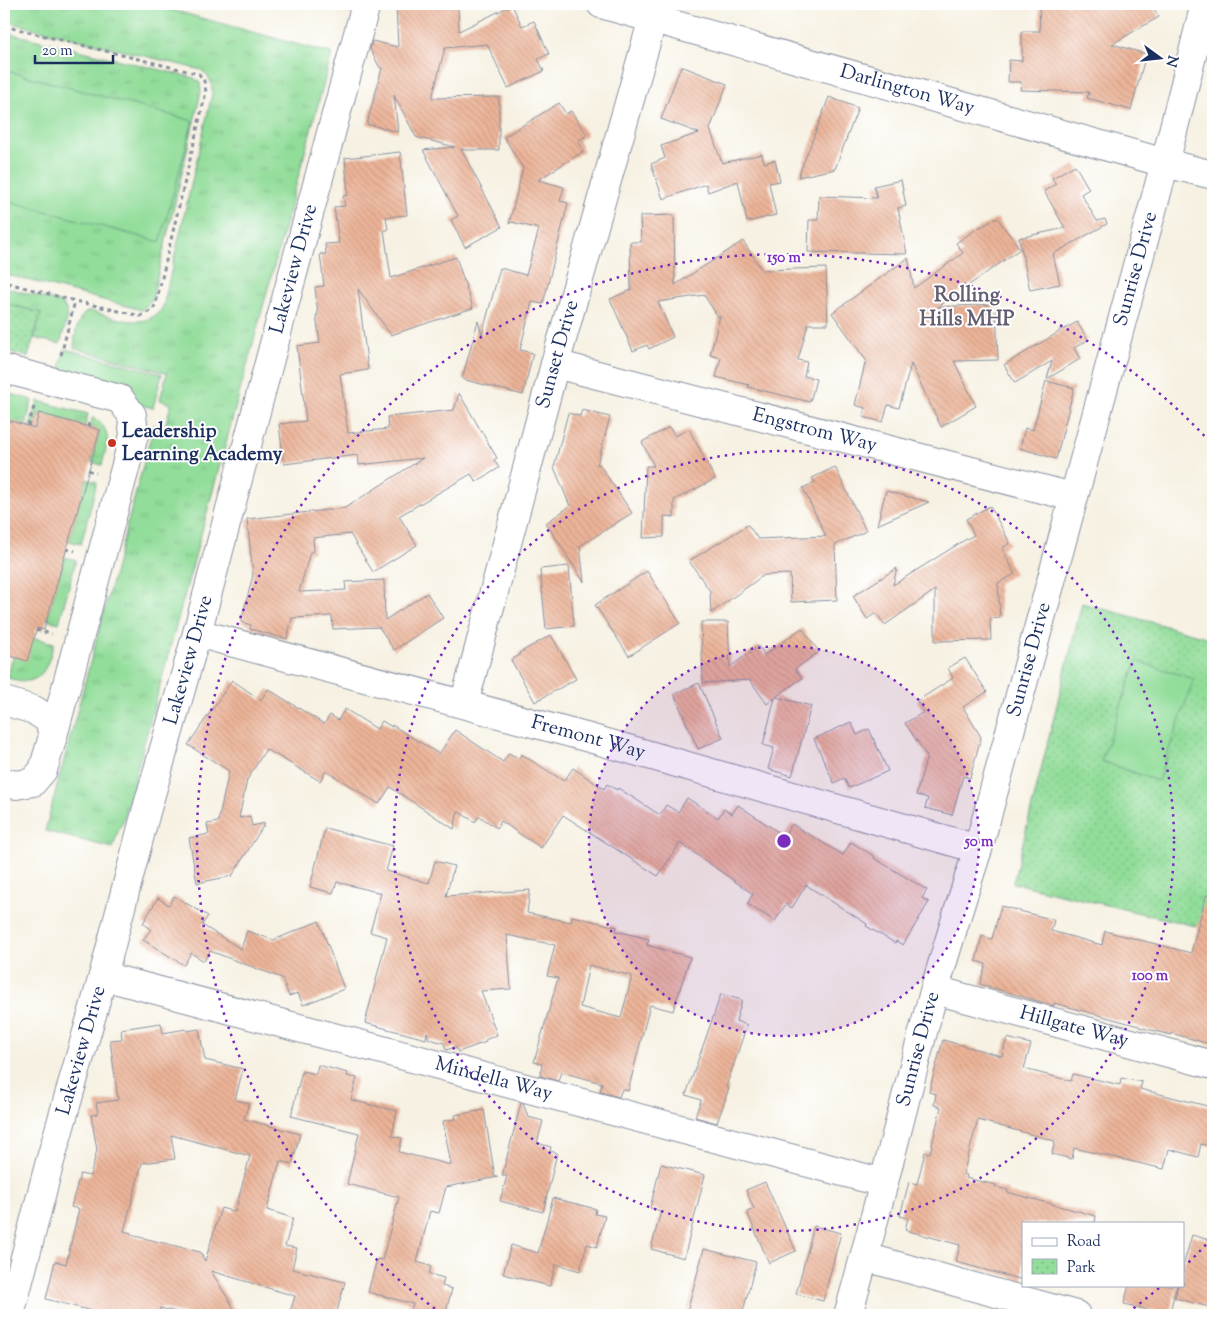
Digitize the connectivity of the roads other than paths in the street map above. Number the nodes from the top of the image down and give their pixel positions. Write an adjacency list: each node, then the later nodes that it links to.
1 (366, 4): 10 (street, Lakeview Drive)
2 (601, 4): 4 (street, Darlington Way)
3 (1205, 4): 5 (street, Sunrise Drive)
4 (655, 11): 5 (street, Darlington Way); 7 (street, Sunset Drive)
5 (1165, 163): 6 (street, Darlington Way); 9 (street, Sunrise Drive)
6 (1213, 175)
7 (555, 364): 9 (street, Engstrom Way); 12 (street, Sunset Drive)
8 (4, 370): 13 (street)
9 (1073, 497): 15 (street, Sunrise Drive)
10 (197, 633): 12 (street, Fremont Way); 16 (street, Lakeview Drive)
11 (4, 701): 13 (street)
12 (464, 704): 15 (street, Fremont Way)
13 (53, 736): 14 (street)
14 (4, 782)
15 (978, 849): 17 (street, Sunrise Drive)
16 (102, 976): 19 (street, Mindella Way); 21 (street, Lakeview Drive)
17 (935, 990): 18 (street, Hillgate Way); 19 (street, Sunrise Drive)
18 (1213, 1065)
19 (884, 1183): 20 (street, Sunrise Drive)
20 (865, 1257): 22 (street, Sunrise Drive); 23 (street)
21 (10, 1315)
22 (848, 1315)
23 (1076, 1315)

